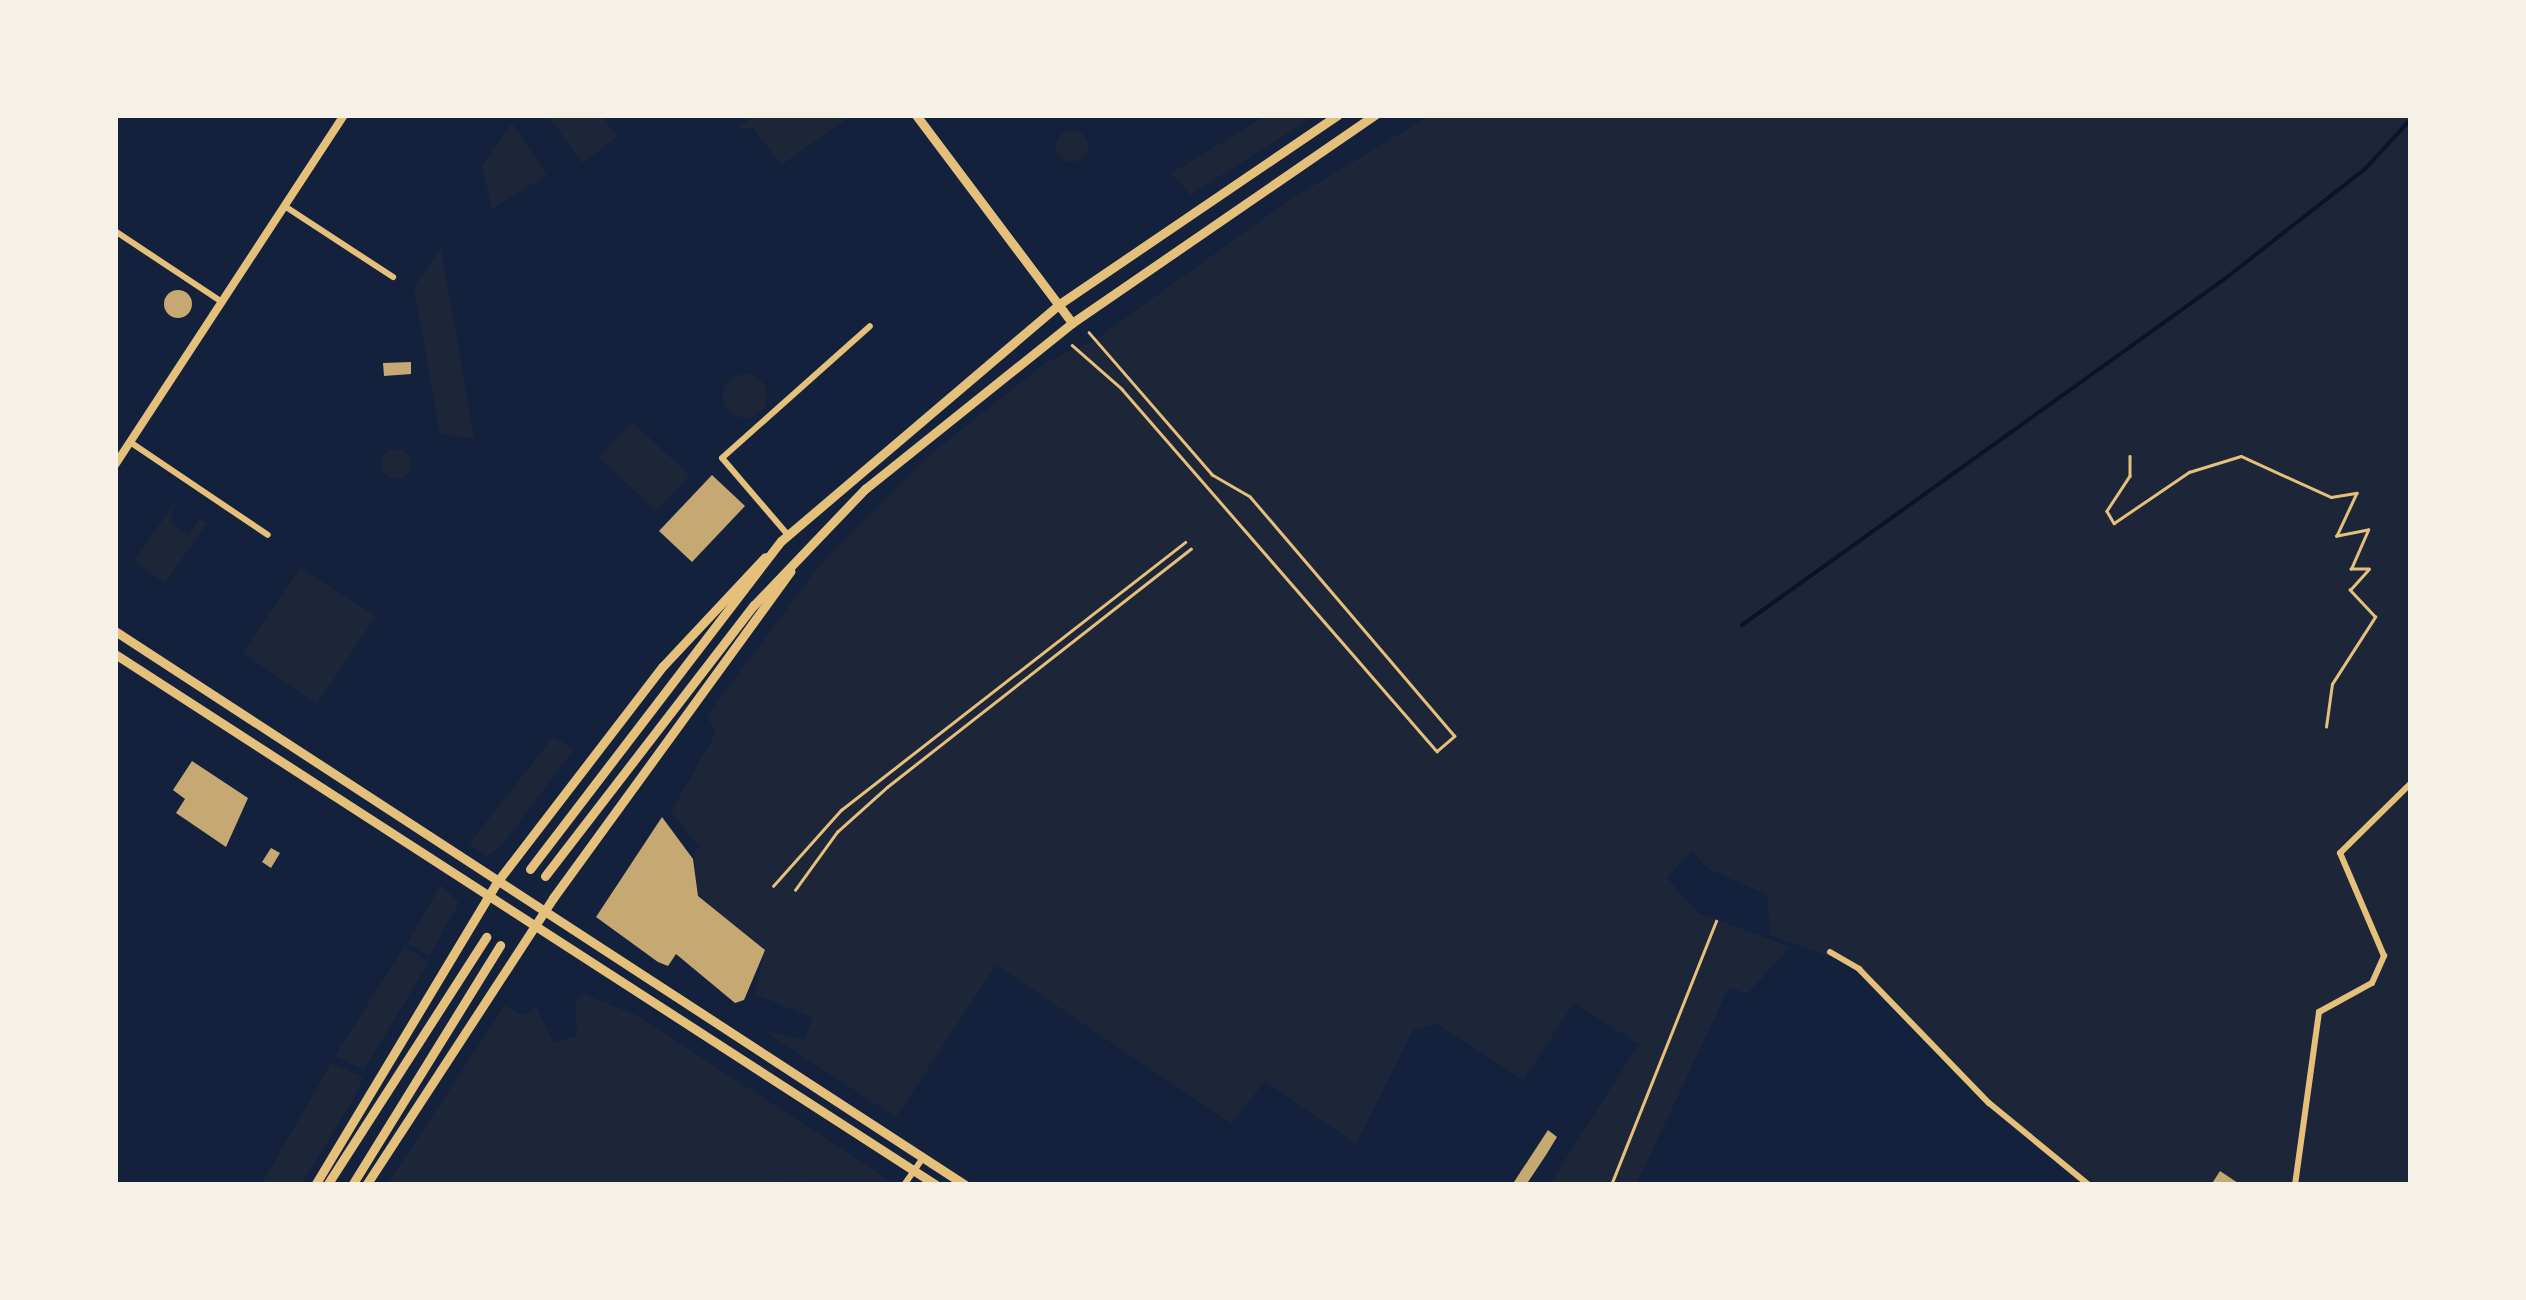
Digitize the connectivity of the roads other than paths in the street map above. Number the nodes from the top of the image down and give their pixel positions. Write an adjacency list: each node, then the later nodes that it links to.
1 (344, 115): 5 (street)
2 (916, 115): 9 (main road)
3 (1338, 115): 9 (main road)
4 (1375, 115): 10 (main road)
5 (286, 207): 7 (street); 8 (street)
6 (115, 231): 8 (street)
7 (393, 278)
8 (222, 302): 12 (street)
9 (1058, 306): 10 (main road); 15 (main road)
10 (1072, 323): 16 (main road)
11 (870, 326): 15 (street)
12 (130, 442): 13 (street); 14 (street)
13 (115, 465)
14 (268, 535)
15 (784, 538): 20 (main road); 22 (main road)
16 (800, 556): 21 (main road); 24 (main road)
17 (115, 631): 22 (main road)
18 (115, 654): 23 (main road)
19 (2411, 783): 39 (street)
20 (530, 869)
21 (545, 876)
22 (496, 882): 23 (main road); 24 (main road)
23 (488, 895): 25 (main road); 31 (main road)
24 (544, 912): 25 (main road); 29 (main road)
25 (535, 924): 30 (main road); 34 (main road)
26 (486, 937): 32 (main road)
27 (500, 946): 33 (main road)
28 (1830, 952): 38 (street)
29 (923, 1158): 30 (street); 37 (main road)
30 (914, 1171): 35 (street); 36 (main road)
31 (315, 1185)
32 (327, 1185)
33 (352, 1185)
34 (366, 1185)
35 (904, 1185)
36 (936, 1185)
37 (965, 1185)
38 (2089, 1185)
39 (2294, 1185)

